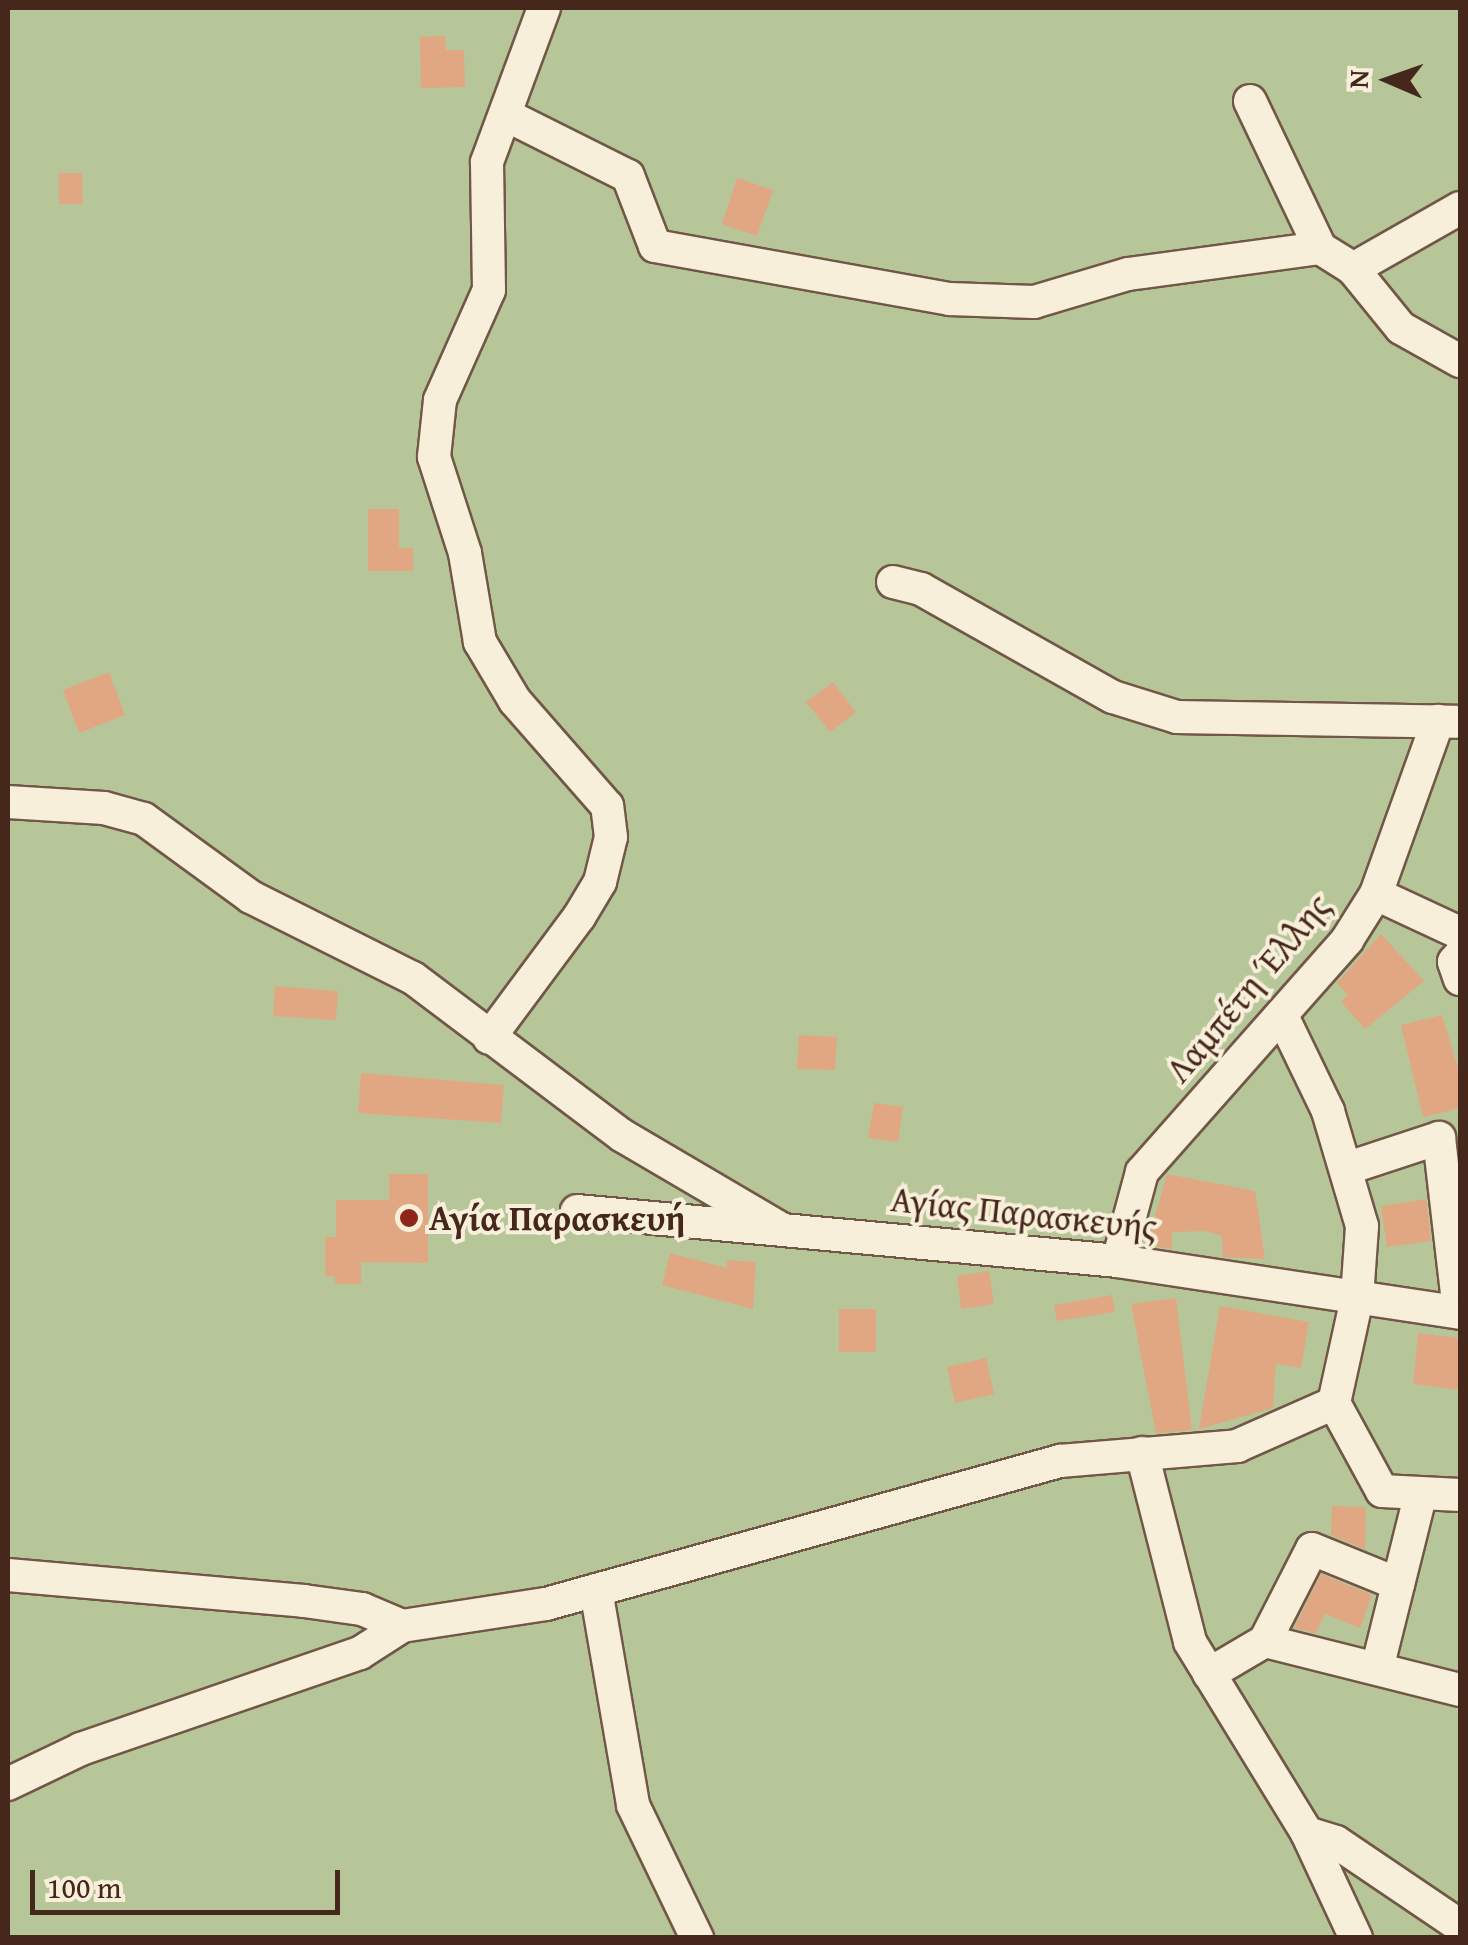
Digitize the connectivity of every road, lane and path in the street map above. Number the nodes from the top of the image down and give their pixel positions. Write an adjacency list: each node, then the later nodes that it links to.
1 (544, 8): 3 (street)
2 (1250, 102): 5 (street)
3 (510, 117): 5 (street); 16 (street)
4 (1460, 208): 6 (street)
5 (1320, 248): 6 (street)
6 (1353, 269): 7 (street)
7 (1460, 362)
8 (893, 582): 9 (street)
9 (1449, 722): 11 (street, Λαμπέτη Έλλης)
10 (8, 802): 16 (street)
11 (1376, 894): 12 (street); 15 (street, Λαμπέτη Έλλης)
12 (1460, 933)
13 (1460, 955): 14 (street)
14 (1460, 978)
15 (1282, 1016): 17 (street); 20 (street, Λαμπέτη Έλλης)
16 (489, 1038): 19 (street)
17 (1348, 1168): 21 (street); 22 (street)
18 (577, 1211): 19 (street, Αγίας Παρασκευής)
19 (778, 1227): 20 (street, Αγίας Παρασκευής)
20 (1118, 1260): 21 (street, Αγίας Παρασκευής)
21 (1357, 1298): 22 (street, Αγίας Παρασκευής); 23 (street)
22 (1460, 1312)
23 (1334, 1403): 24 (street); 26 (street)
24 (1142, 1453): 29 (street); 33 (street)
25 (1460, 1495): 26 (street)
26 (1420, 1497): 28 (street)
27 (8, 1575): 30 (street)
28 (1398, 1584): 31 (street); 32 (street)
29 (596, 1590): 30 (street); 38 (street)
30 (402, 1626): 35 (street)
31 (1266, 1641): 32 (street); 33 (street)
32 (1378, 1666): 34 (street)
33 (1209, 1674): 36 (street)
34 (1460, 1690)
35 (8, 1784)
36 (1307, 1832): 37 (street); 39 (street)
37 (1460, 1926)
38 (697, 1938)
39 (1356, 1938)

